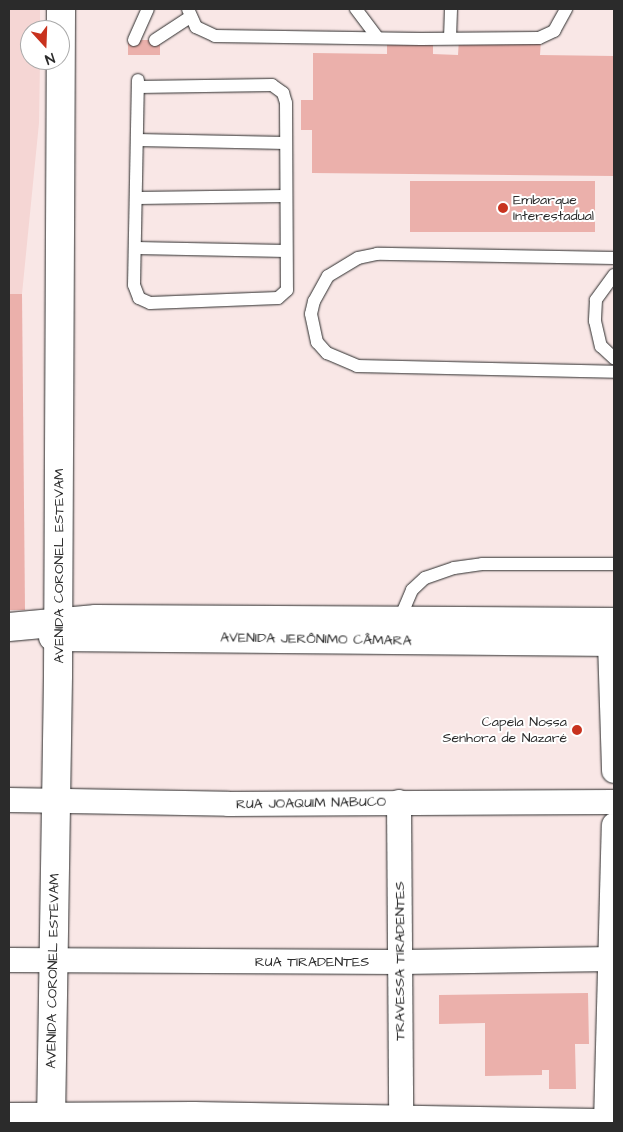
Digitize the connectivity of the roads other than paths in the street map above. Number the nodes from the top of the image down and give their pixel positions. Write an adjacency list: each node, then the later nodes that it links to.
1 (61, 9): 23 (main road, AVENIDA CORONEL ESTEVAM)
2 (148, 9): 9 (lane)
3 (356, 9): 7 (lane)
4 (451, 9): 8 (lane)
5 (566, 9): 8 (lane)
6 (189, 13): 7 (lane); 10 (lane)
7 (378, 38): 8 (lane)
8 (450, 38)
9 (134, 40)
10 (155, 40)
11 (137, 140): 12 (lane); 12 (lane); 14 (lane)
12 (286, 143): 13 (lane)
13 (286, 196): 14 (lane); 16 (lane)
14 (136, 198): 15 (lane)
15 (136, 248): 16 (lane); 16 (lane)
16 (286, 251)
17 (614, 258): 20 (lane)
18 (614, 275): 19 (lane)
19 (614, 358)
20 (614, 372)
21 (614, 564): 24 (lane)
22 (14, 627): 23 (main road, AVENIDA JERÔNIMO CÂMARA)
23 (58, 629): 24 (main road, AVENIDA JERÔNIMO CÂMARA); 28 (main road, AVENIDA CORONEL ESTEVAM)
24 (397, 629): 25 (main road, AVENIDA JERÔNIMO CÂMARA)
25 (613, 636): 26 (street)
26 (614, 770)
27 (9, 800): 28 (street, RUA JOAQUIM NABUCO)
28 (56, 800): 29 (street, RUA JOAQUIM NABUCO); 34 (main road, AVENIDA CORONEL ESTEVAM)
29 (399, 802): 30 (street, RUA JOAQUIM NABUCO); 35 (street, TRAVESSA TIRADENTES)
30 (614, 802)
31 (614, 825): 32 (street)
32 (611, 959): 35 (street, RUA TIRADENTES); 39 (street)
33 (9, 960): 34 (street, RUA TIRADENTES)
34 (54, 961): 35 (street, RUA TIRADENTES); 37 (main road, AVENIDA CORONEL ESTEVAM)
35 (401, 962): 38 (street, TRAVESSA TIRADENTES)
36 (9, 1115): 37 (street)
37 (50, 1119): 38 (street)
38 (401, 1120): 39 (street)
39 (608, 1122)

